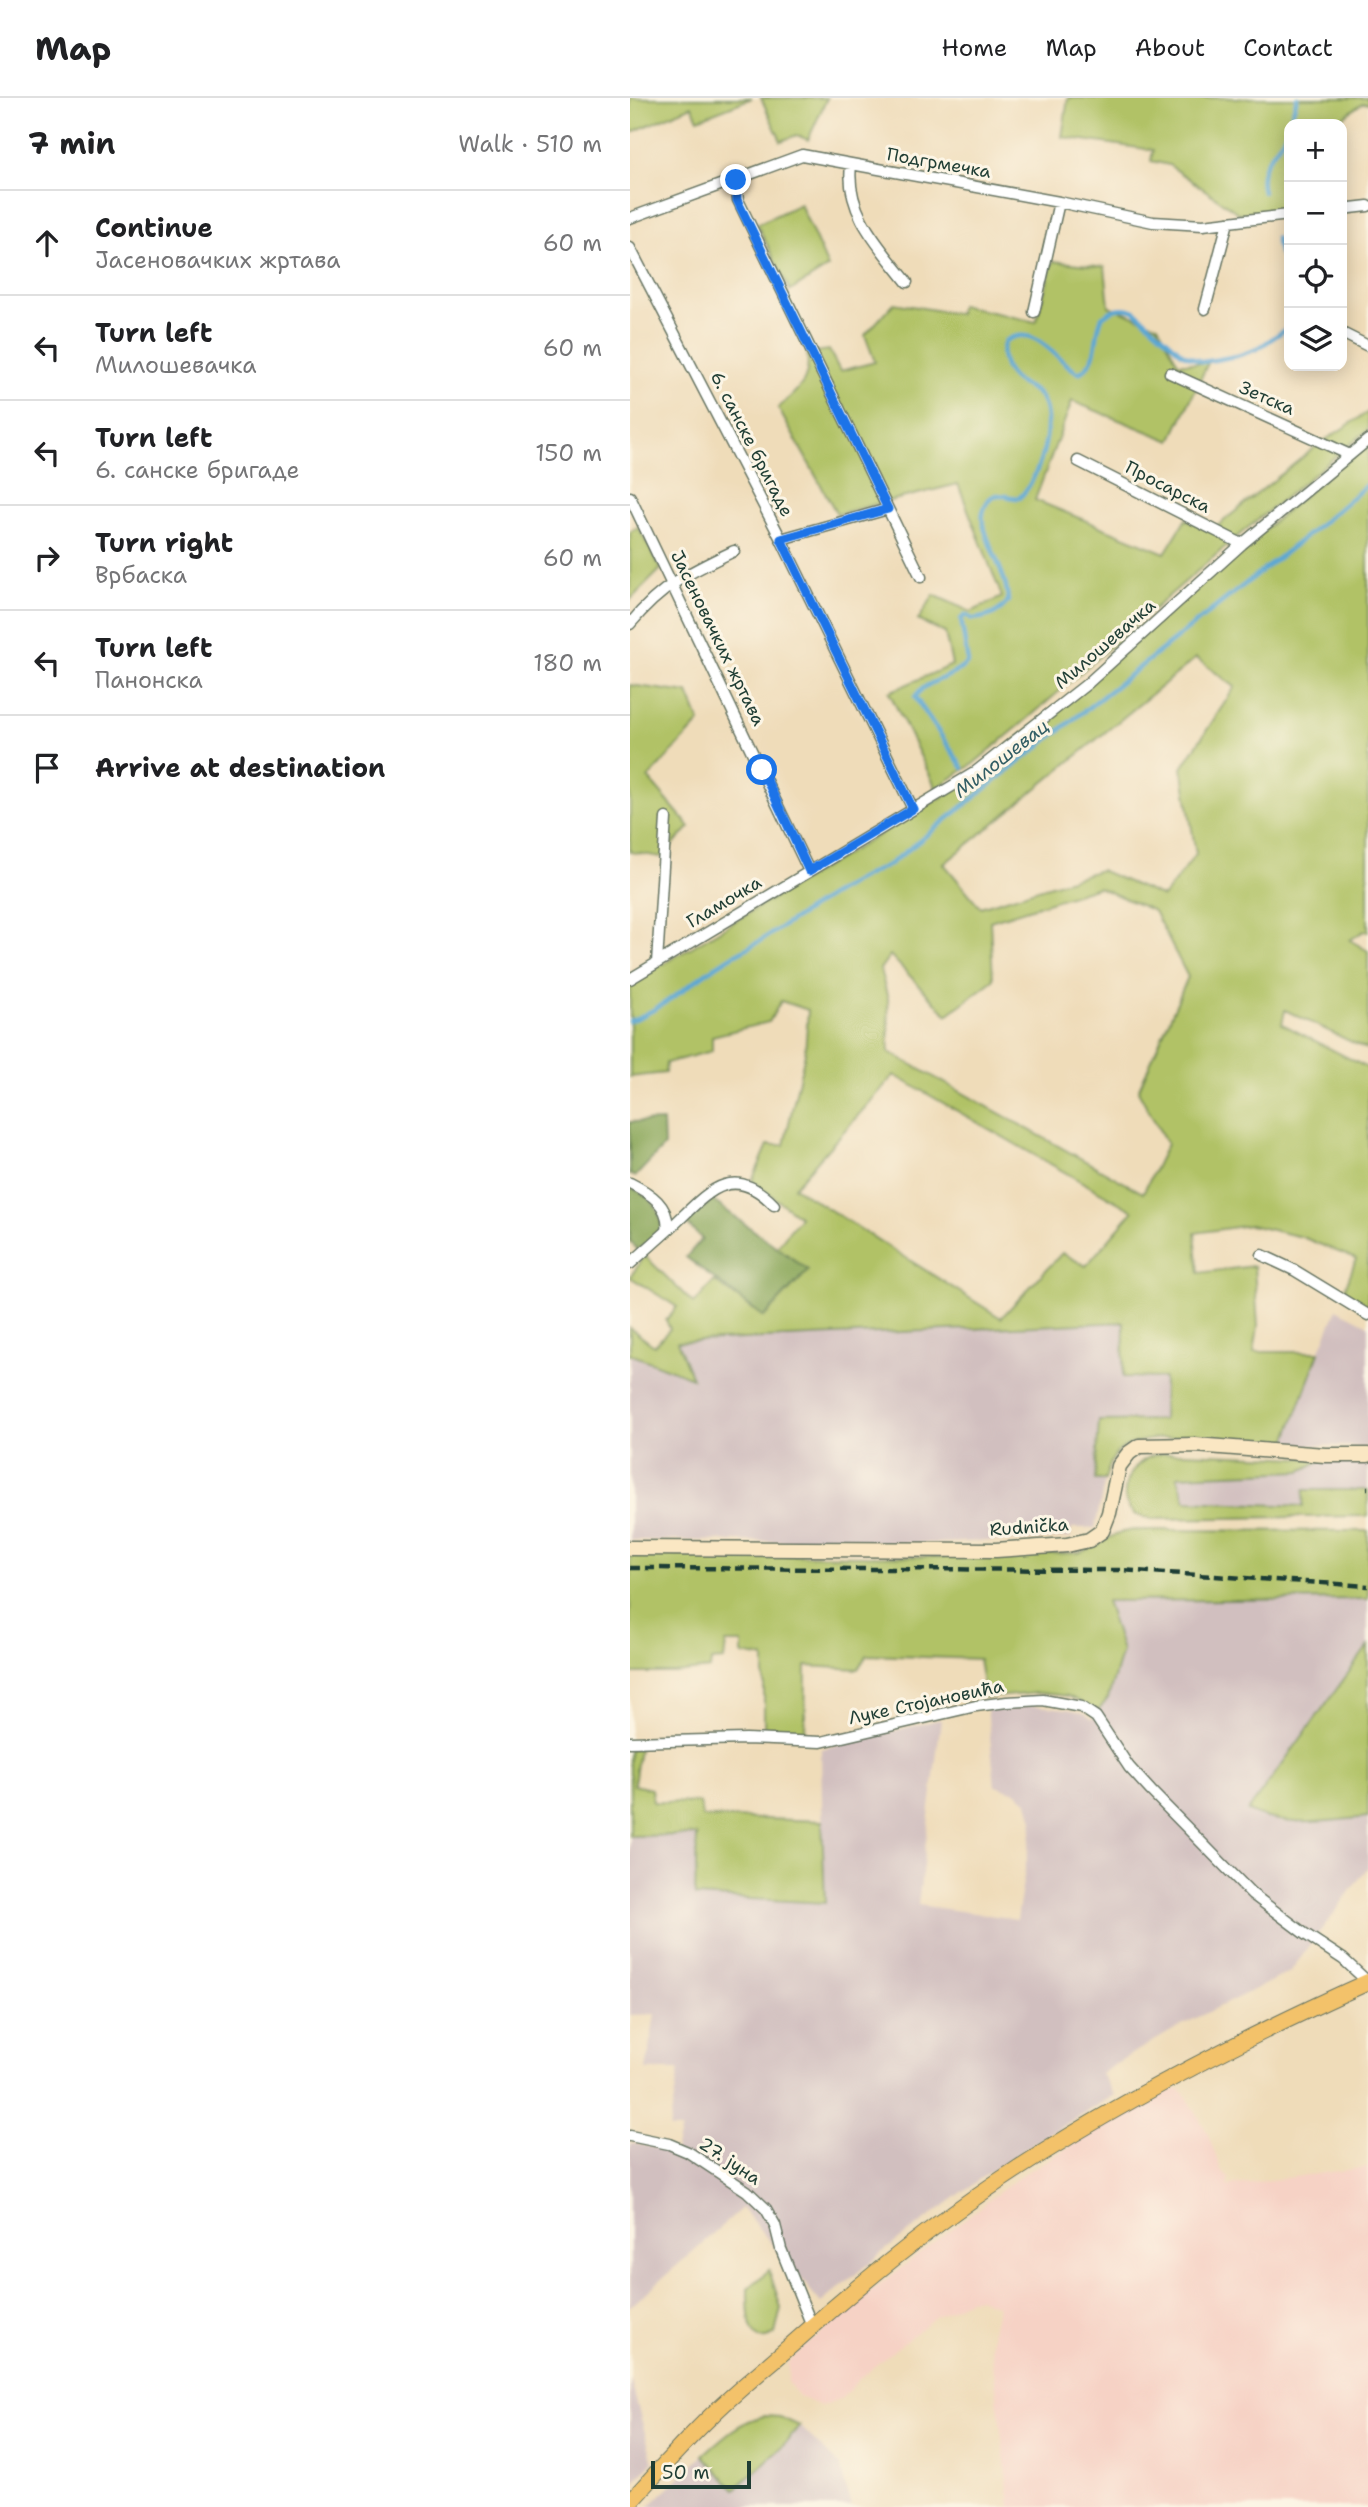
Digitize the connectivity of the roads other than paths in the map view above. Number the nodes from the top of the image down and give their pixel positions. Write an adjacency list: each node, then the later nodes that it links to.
1 (852, 165): 2 (street, Подгрмечка); 3 (street, Подгрмечка); 10 (street)
2 (736, 180): 7 (street, Подгрмечка); 20 (street)
3 (1059, 202): 8 (street, Подгрмечка); 12 (street)
4 (1368, 206): 5 (street)
5 (1347, 208)
6 (1284, 215): 8 (street, Подгрмечка)
7 (630, 218)
8 (1228, 222): 11 (street)
9 (630, 248): 21 (street, 6. санске бригаде)
10 (907, 282)
11 (1205, 309)
12 (1034, 312)
13 (1347, 336): 14 (street)
14 (1368, 346)
15 (1170, 373): 17 (street, Зетска)
16 (1368, 440): 17 (street, Милошевачка)
17 (1350, 455): 22 (street, Милошевачка)
18 (1078, 461): 22 (street, Просарска)
19 (630, 497): 25 (street, Јасеновачких жртава)
20 (888, 509): 21 (street); 24 (street)
21 (781, 539): 27 (street, 6. санске бригаде)
22 (1242, 544): 27 (street, Милошевачка)
23 (734, 551): 25 (street)
24 (921, 577)
25 (673, 583): 26 (street); 29 (street, Јасеновачких жртава)
26 (630, 624)
27 (913, 809): 29 (street, Милошевачка)
28 (666, 818): 30 (street, Гламочка)
29 (809, 871): 30 (street, Гламочка)
30 (657, 963): 31 (street, Гламочка)
31 (630, 979)
32 (630, 1183): 34 (street)
33 (774, 1205): 34 (street)
34 (667, 1231): 36 (street)
35 (1262, 1255): 37 (street)
36 (630, 1264)
37 (1368, 1315)
38 (1368, 1455): 39 (street, Rudnička)
39 (630, 1548)
40 (630, 1742): 41 (street, Луке Стојановића)
41 (1368, 1982): 43 (main road)
42 (630, 2136): 43 (street, 27. јуна)
43 (812, 2326): 44 (main road)
44 (630, 2502)

